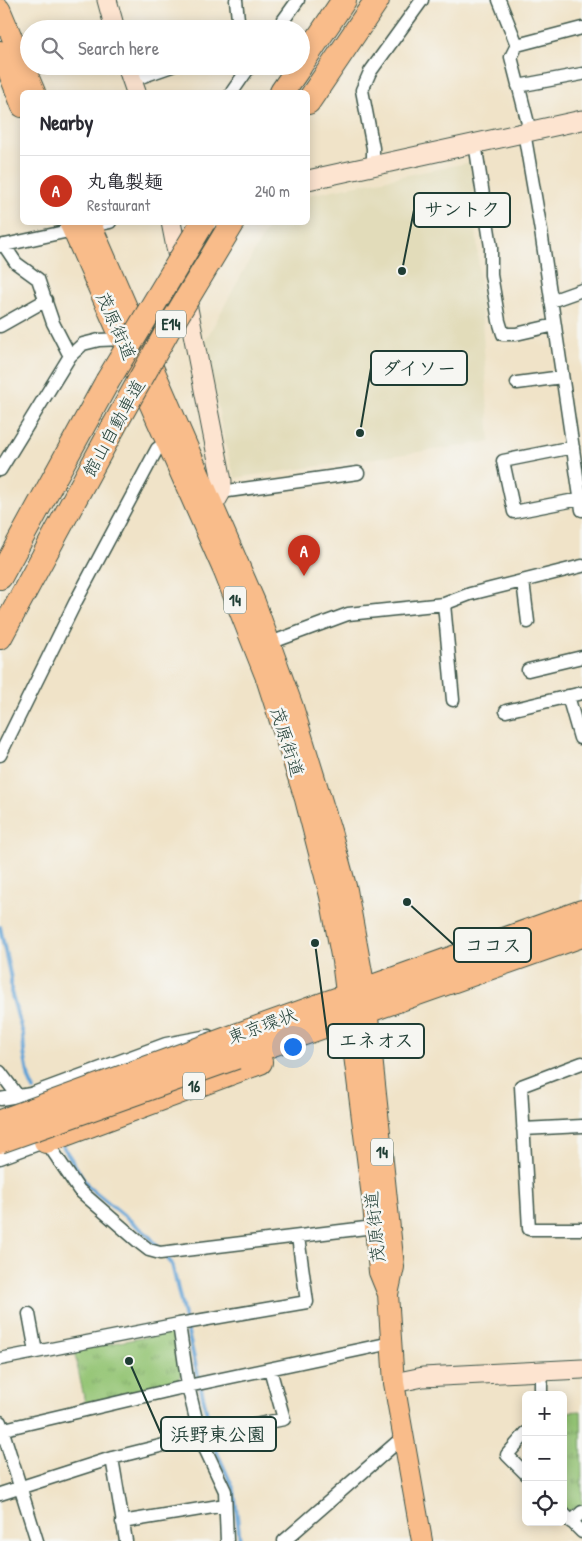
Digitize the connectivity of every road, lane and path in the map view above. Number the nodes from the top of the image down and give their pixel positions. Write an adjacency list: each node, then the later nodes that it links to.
1 (107, 0): 9 (street)
2 (236, 0): 10 (street)
3 (298, 0): 11 (street)
4 (344, 0): 14 (highway)
5 (377, 0): 27 (highway)
6 (422, 0): 32 (street)
7 (499, 0): 13 (street)
8 (0, 9): 16 (main road)
9 (113, 20)
10 (237, 20)
11 (284, 20)
12 (582, 28): 13 (street)
13 (516, 45): 23 (street)
14 (310, 50)
15 (0, 51): 28 (main road)
16 (20, 56)
17 (582, 74): 23 (street)
18 (28, 75): 24 (main road)
19 (146, 75): 22 (street)
20 (244, 75): 25 (street)
21 (293, 75): 26 (highway)
22 (132, 80)
23 (518, 86): 30 (street)
24 (34, 90)
25 (233, 90)
26 (283, 90)
27 (310, 99)
28 (20, 102)
29 (582, 120): 30 (street)
30 (527, 132): 31 (street); 41 (street)
31 (475, 143): 32 (street); 42 (street)
32 (373, 166): 33 (street)
33 (310, 180)
34 (87, 225): 38 (street); 44 (main road, 茂原街道 / 14); 52 (main road, 茂原街道 / 14)
35 (172, 225): 52 (street)
36 (201, 225): 56 (highway, 館山自動車道 / E14, bridge)
37 (231, 225): 60 (highway, 館山自動車道 / E14, bridge)
38 (2, 246): 40 (street)
39 (582, 290): 41 (street)
40 (46, 300): 43 (street); 45 (street)
41 (551, 301): 42 (street)
42 (554, 325): 46 (street)
43 (0, 326)
44 (122, 339): 45 (street); 48 (main road, 茂原街道 / 14)
45 (70, 356): 50 (street)
46 (562, 377): 47 (street); 49 (street)
47 (517, 384)
48 (167, 442): 54 (main road, 茂原街道 / 14); 69 (street)
49 (573, 448): 53 (street); 53 (street)
50 (0, 470)
51 (358, 473): 52 (street)
52 (218, 499): 54 (street); 61 (main road, 茂原街道 / 14)
53 (581, 505)
54 (202, 524): 72 (main road, 茂原街道 / 14)
55 (582, 566): 57 (street)
56 (0, 577)
57 (523, 581): 58 (street); 59 (street)
58 (444, 604): 61 (street); 66 (street)
59 (528, 622)
60 (0, 637)
61 (270, 643): 72 (main road, 茂原街道 / 14)
62 (582, 657): 63 (street)
63 (528, 670)
64 (582, 693): 65 (street)
65 (568, 696): 67 (street); 68 (street)
66 (453, 700)
67 (506, 711)
68 (580, 738)
69 (0, 755)
70 (582, 912): 72 (highway, 東京環状 / 16)
71 (582, 935): 72 (highway, 東京環状 / 16)
72 (353, 1006): 73 (highway, 東京環状 / 16); 82 (highway, 16); 84 (main road, 茂原街道 / 14)
73 (233, 1047): 76 (street); 78 (highway, 東京環状 / 16, bridge); 81 (highway, 東京環状 / 16, bridge)
74 (582, 1063): 80 (street)
75 (0, 1072): 76 (street)
76 (18, 1096): 77 (street)
77 (0, 1099)
78 (0, 1122)
79 (582, 1126): 80 (street)
80 (523, 1129): 85 (street)
81 (0, 1141)
82 (46, 1141): 83 (street); 86 (street)
83 (0, 1158)
84 (382, 1226): 86 (street); 89 (main road, 茂原街道 / 14)
85 (582, 1228)
86 (298, 1237): 88 (street)
87 (30, 1314): 90 (street)
88 (179, 1324): 90 (street); 96 (street)
89 (391, 1343): 92 (street); 95 (main road, 茂原街道 / 14)
90 (36, 1352): 91 (street)
91 (0, 1359)
92 (270, 1369): 96 (street); 99 (street)
93 (582, 1369): 95 (street)
94 (582, 1381): 97 (street)
95 (394, 1383): 97 (street); 100 (main road, 茂原街道 / 14)
96 (188, 1386): 98 (street); 99 (street)
97 (541, 1389)
98 (1, 1427): 104 (street)
99 (200, 1436): 102 (street); 106 (street)
100 (403, 1437): 114 (street); 115 (main road, 茂原街道 / 14)
101 (522, 1438): 103 (street)
102 (112, 1458): 104 (street); 109 (street)
103 (522, 1470)
104 (21, 1487): 105 (street); 111 (street)
105 (0, 1494)
106 (225, 1505): 109 (street); 113 (street)
107 (582, 1512): 108 (street)
108 (567, 1517): 110 (street)
109 (122, 1522): 112 (street)
110 (582, 1532)
111 (37, 1541)
112 (126, 1541)
113 (227, 1541)
114 (284, 1541)
115 (422, 1541)

